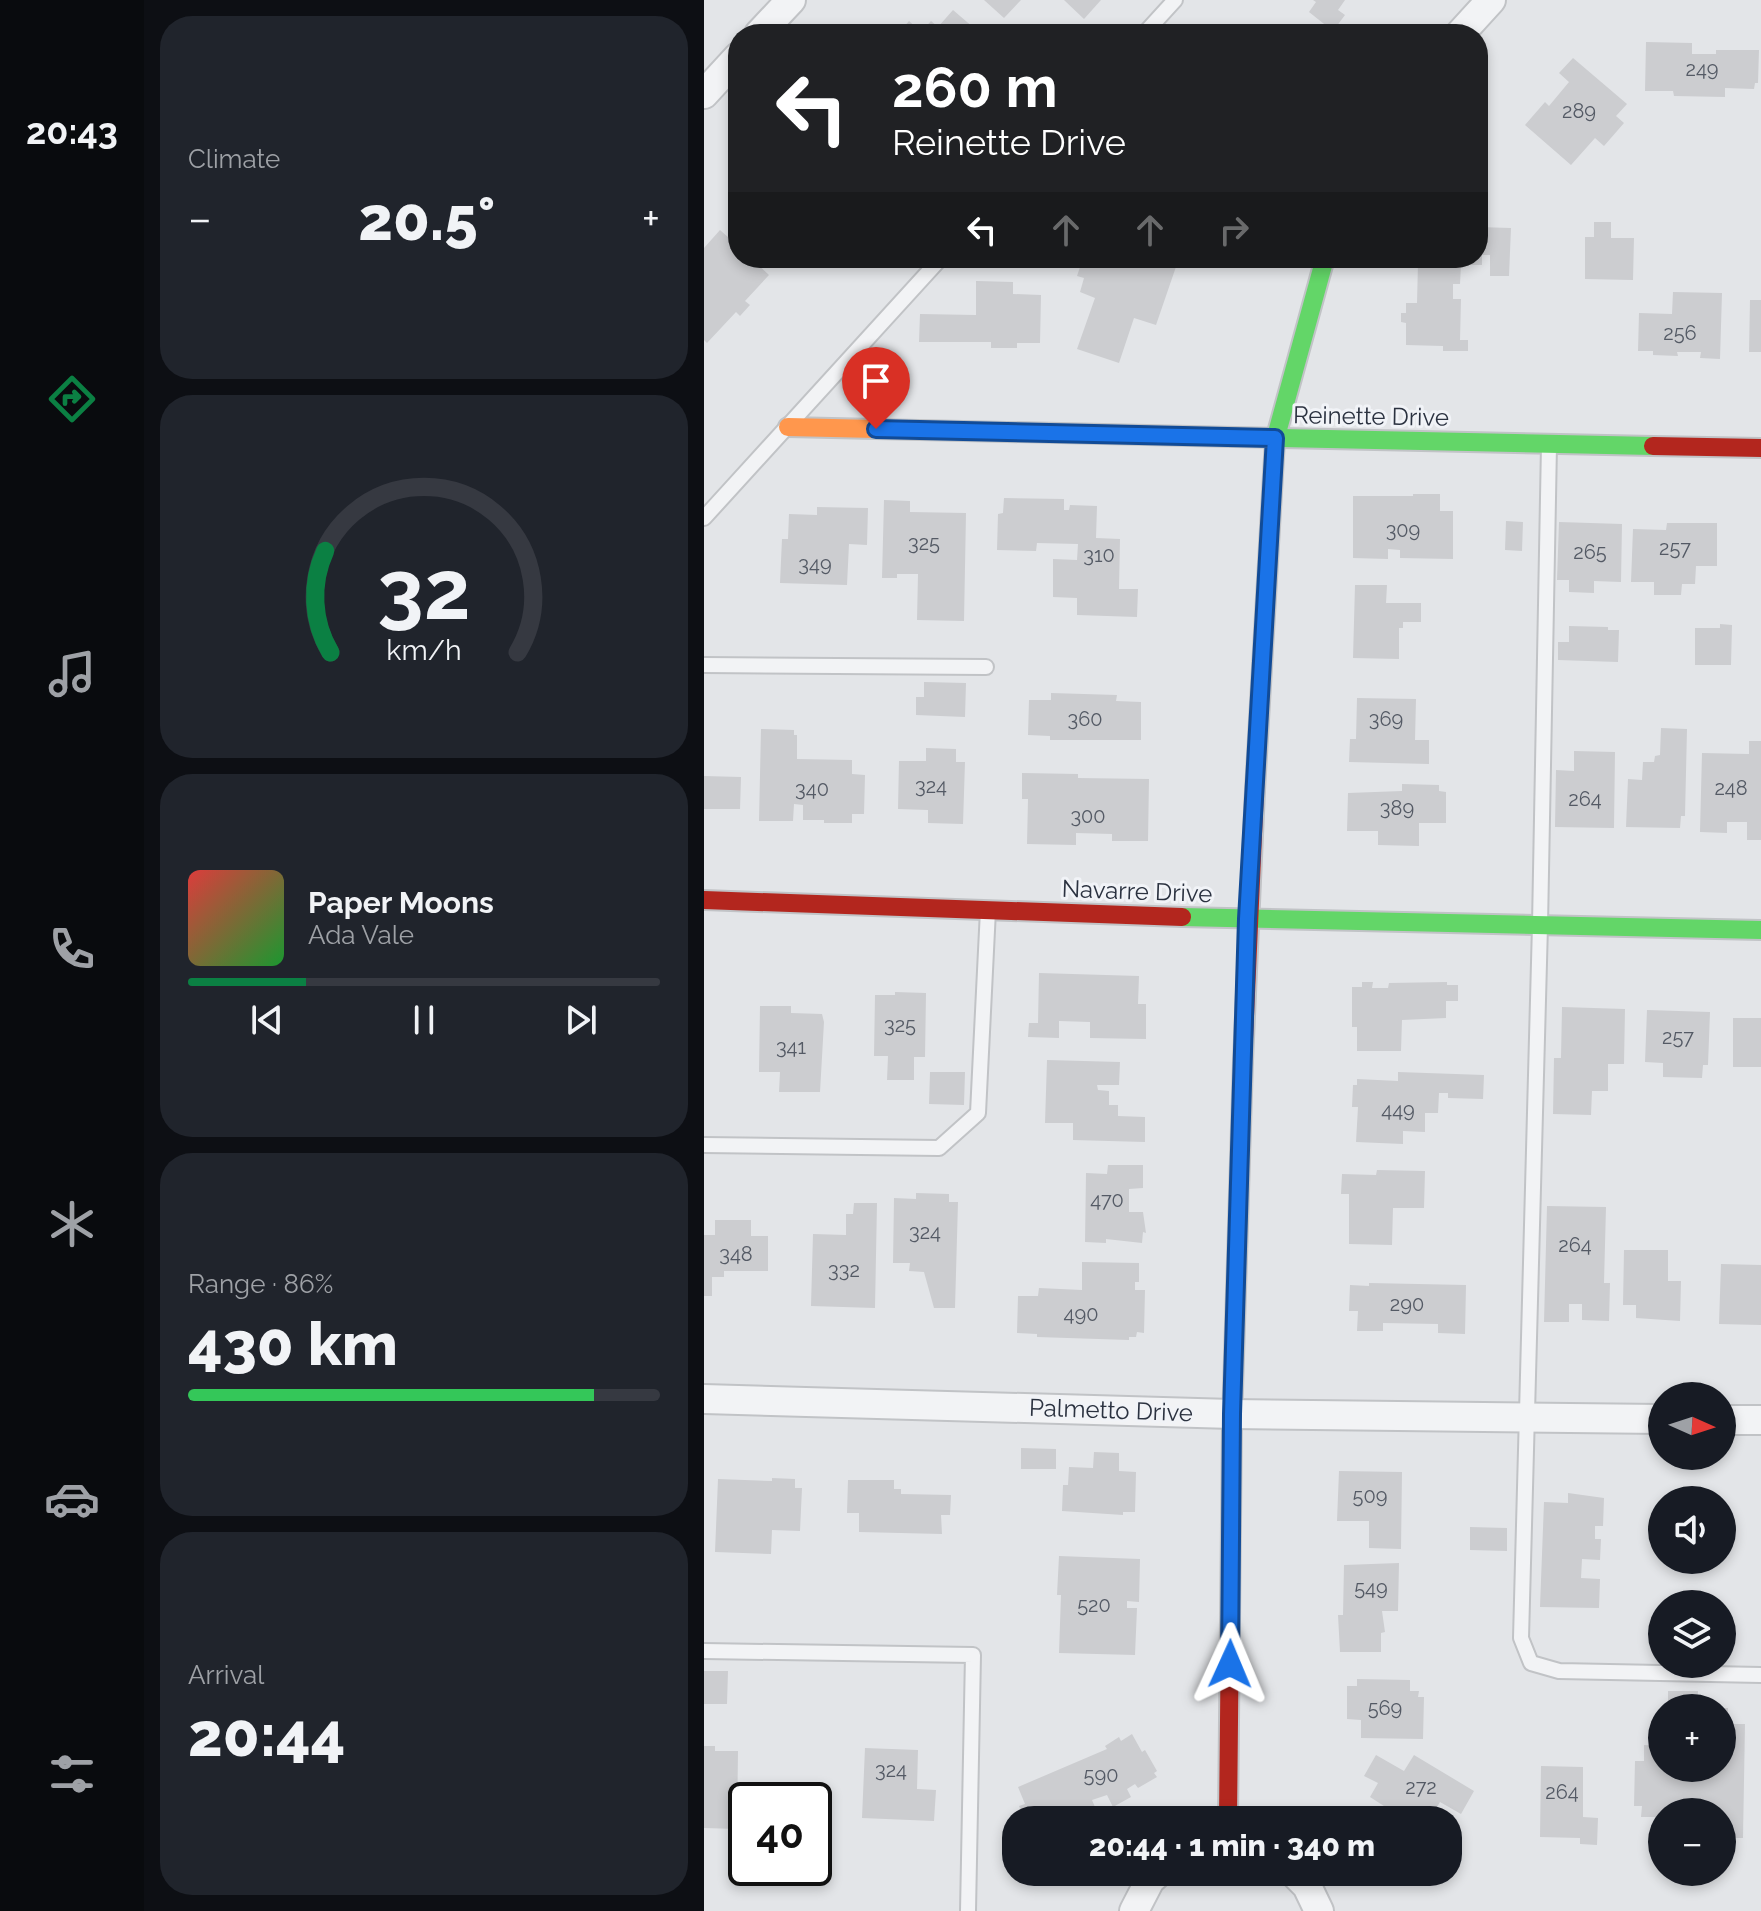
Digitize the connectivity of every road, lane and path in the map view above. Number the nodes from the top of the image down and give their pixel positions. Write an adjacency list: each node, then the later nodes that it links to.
1 (791, 0): 4 (street)
2 (1175, 0): 5 (lane)
3 (1491, 0): 6 (street)
4 (768, 24)
5 (1153, 24)
6 (1469, 24)
7 (728, 68): 8 (street)
8 (704, 94)
9 (932, 268): 11 (lane)
10 (1320, 268): 12 (street)
11 (788, 427): 12 (street, Reinette Drive); 15 (lane)
12 (1275, 438): 13 (street, Reinette Drive); 20 (street)
13 (1549, 444): 14 (street, Reinette Drive); 21 (lane)
14 (1761, 448)
15 (704, 518)
16 (704, 665): 17 (lane)
17 (986, 667)
18 (704, 900): 19 (street, Navarre Drive)
19 (988, 910): 20 (street, Navarre Drive); 23 (lane)
20 (1247, 919): 21 (street, Navarre Drive); 25 (street)
21 (1540, 925): 22 (street, Navarre Drive); 26 (lane)
22 (1761, 930)
23 (704, 1145)
24 (704, 1399): 25 (street, Palmetto Drive)
25 (1232, 1414): 26 (street, Palmetto Drive); 32 (street)
26 (1525, 1418): 27 (street, Palmetto Drive); 31 (lane)
27 (1648, 1419)
28 (1736, 1420): 29 (street)
29 (1761, 1420)
30 (704, 1651): 35 (lane)
31 (1761, 1675)
32 (1228, 1806)
33 (1147, 1886): 36 (street)
34 (1307, 1886): 37 (street)
35 (968, 1911)
36 (1134, 1911)
37 (1319, 1911)

